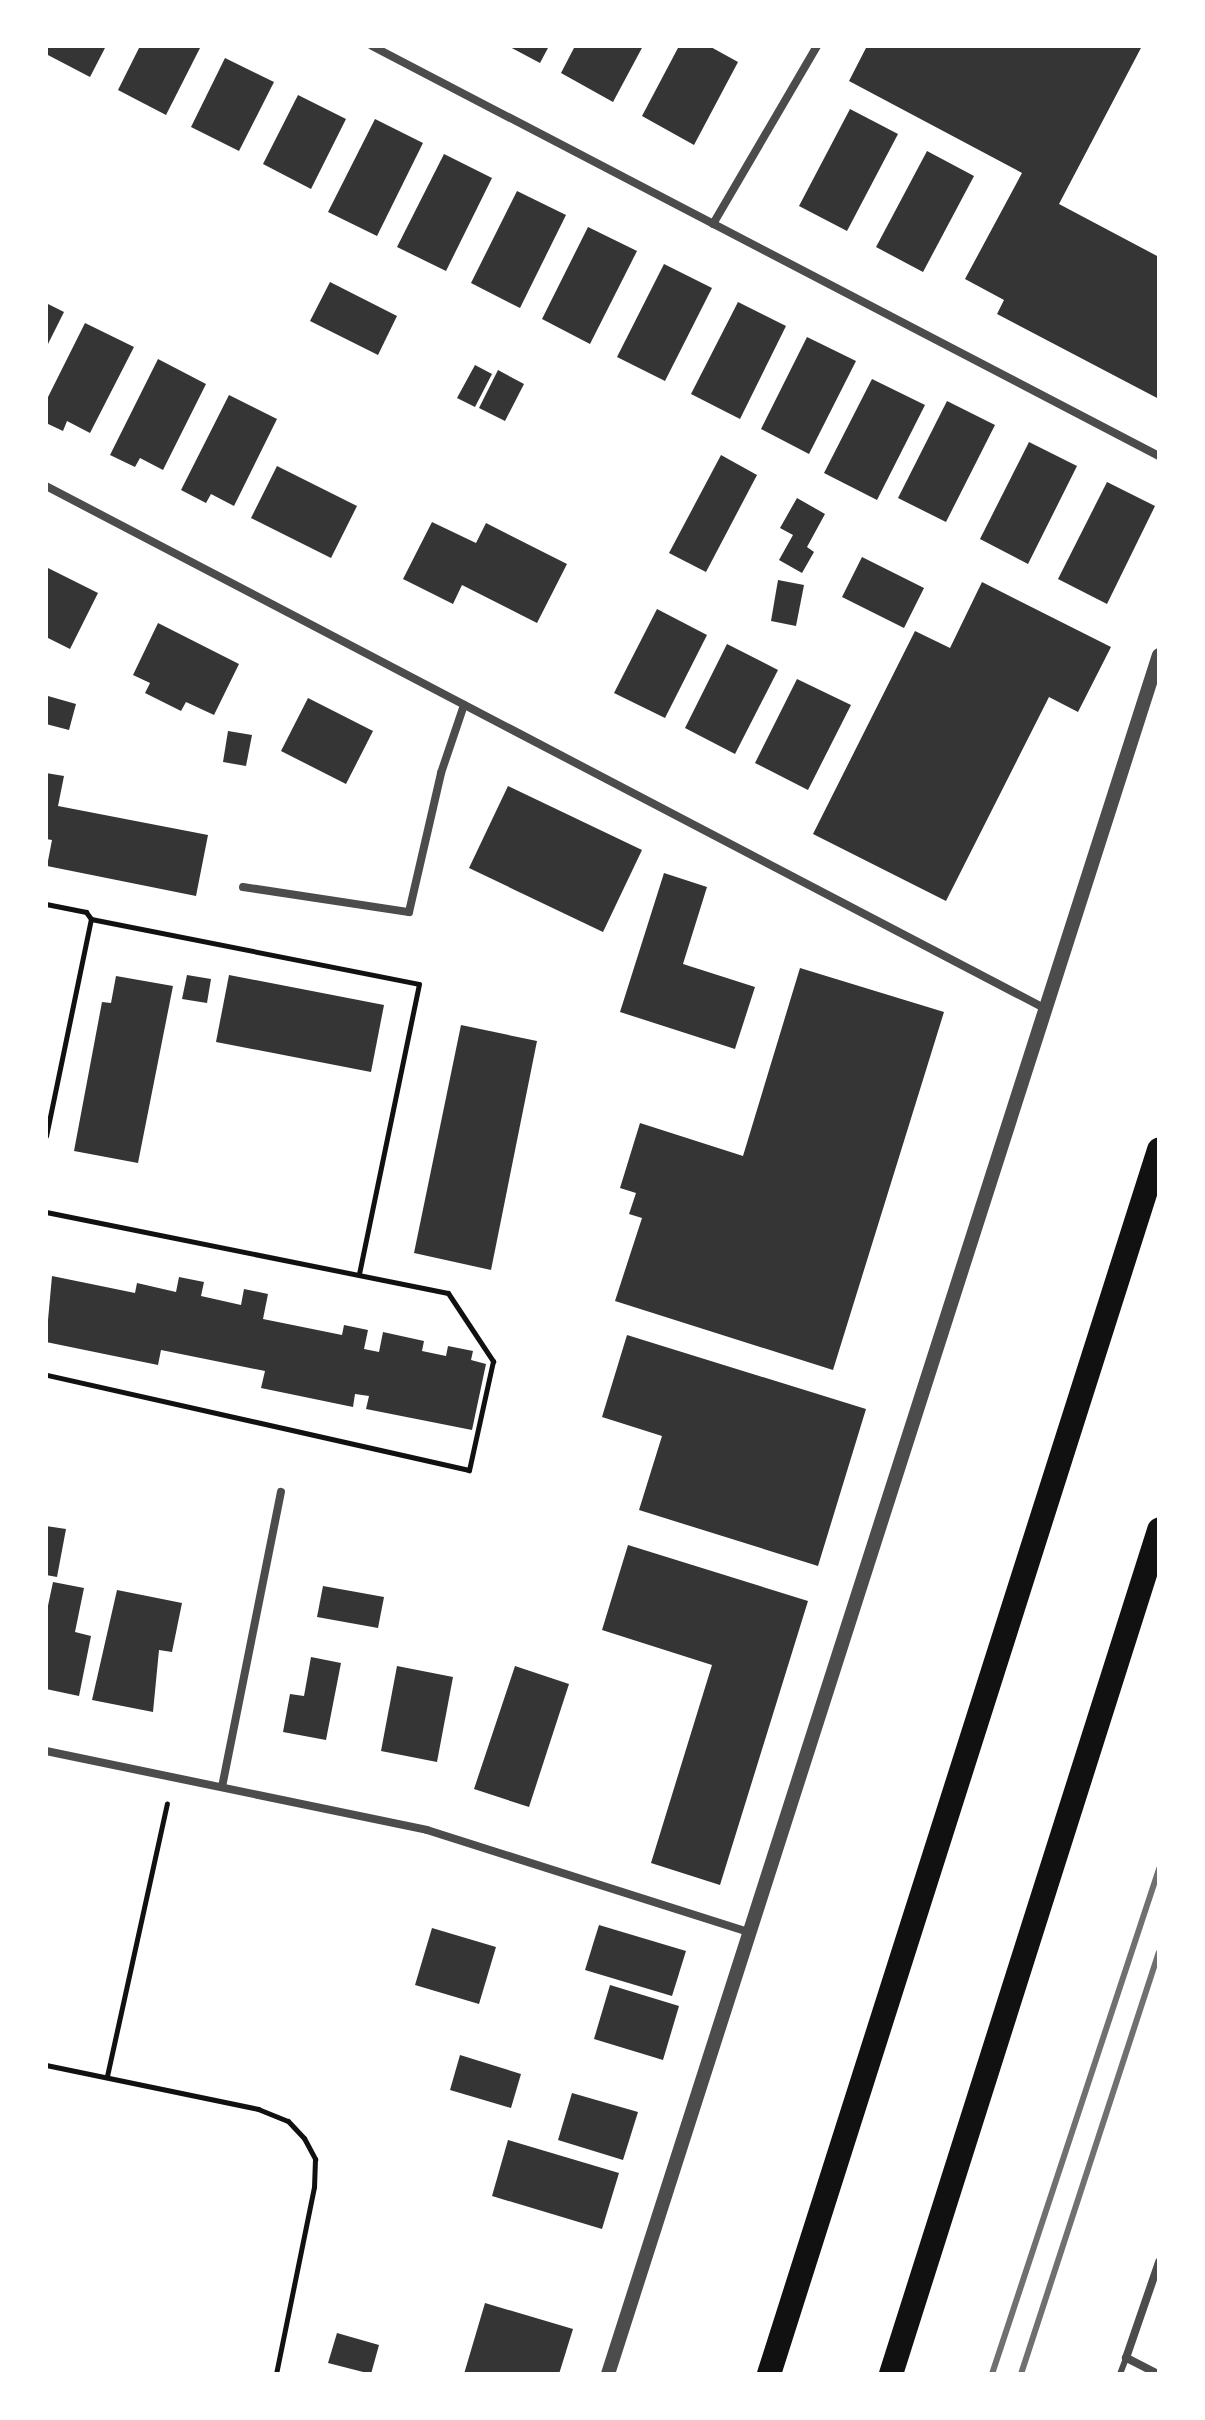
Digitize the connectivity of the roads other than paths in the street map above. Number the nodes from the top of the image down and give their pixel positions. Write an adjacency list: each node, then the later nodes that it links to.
1 (372, 46): 3 (street)
2 (817, 46): 3 (street)
3 (713, 224): 4 (street)
4 (1159, 456)
5 (46, 486): 7 (street)
6 (1159, 655): 9 (street)
7 (464, 705): 8 (street); 9 (street)
8 (243, 887)
9 (1046, 1009): 15 (street)
10 (1159, 1150): 19 (highway)
11 (281, 1492): 14 (street)
12 (1159, 1530): 20 (highway)
13 (46, 1751): 14 (street)
14 (222, 1787): 15 (street)
15 (749, 1932): 18 (street)
16 (1159, 2262): 17 (street)
17 (1126, 2358): 21 (lane); 22 (street)
18 (608, 2374)
19 (769, 2374)
20 (891, 2374)
21 (1120, 2374)
22 (1158, 2374)

